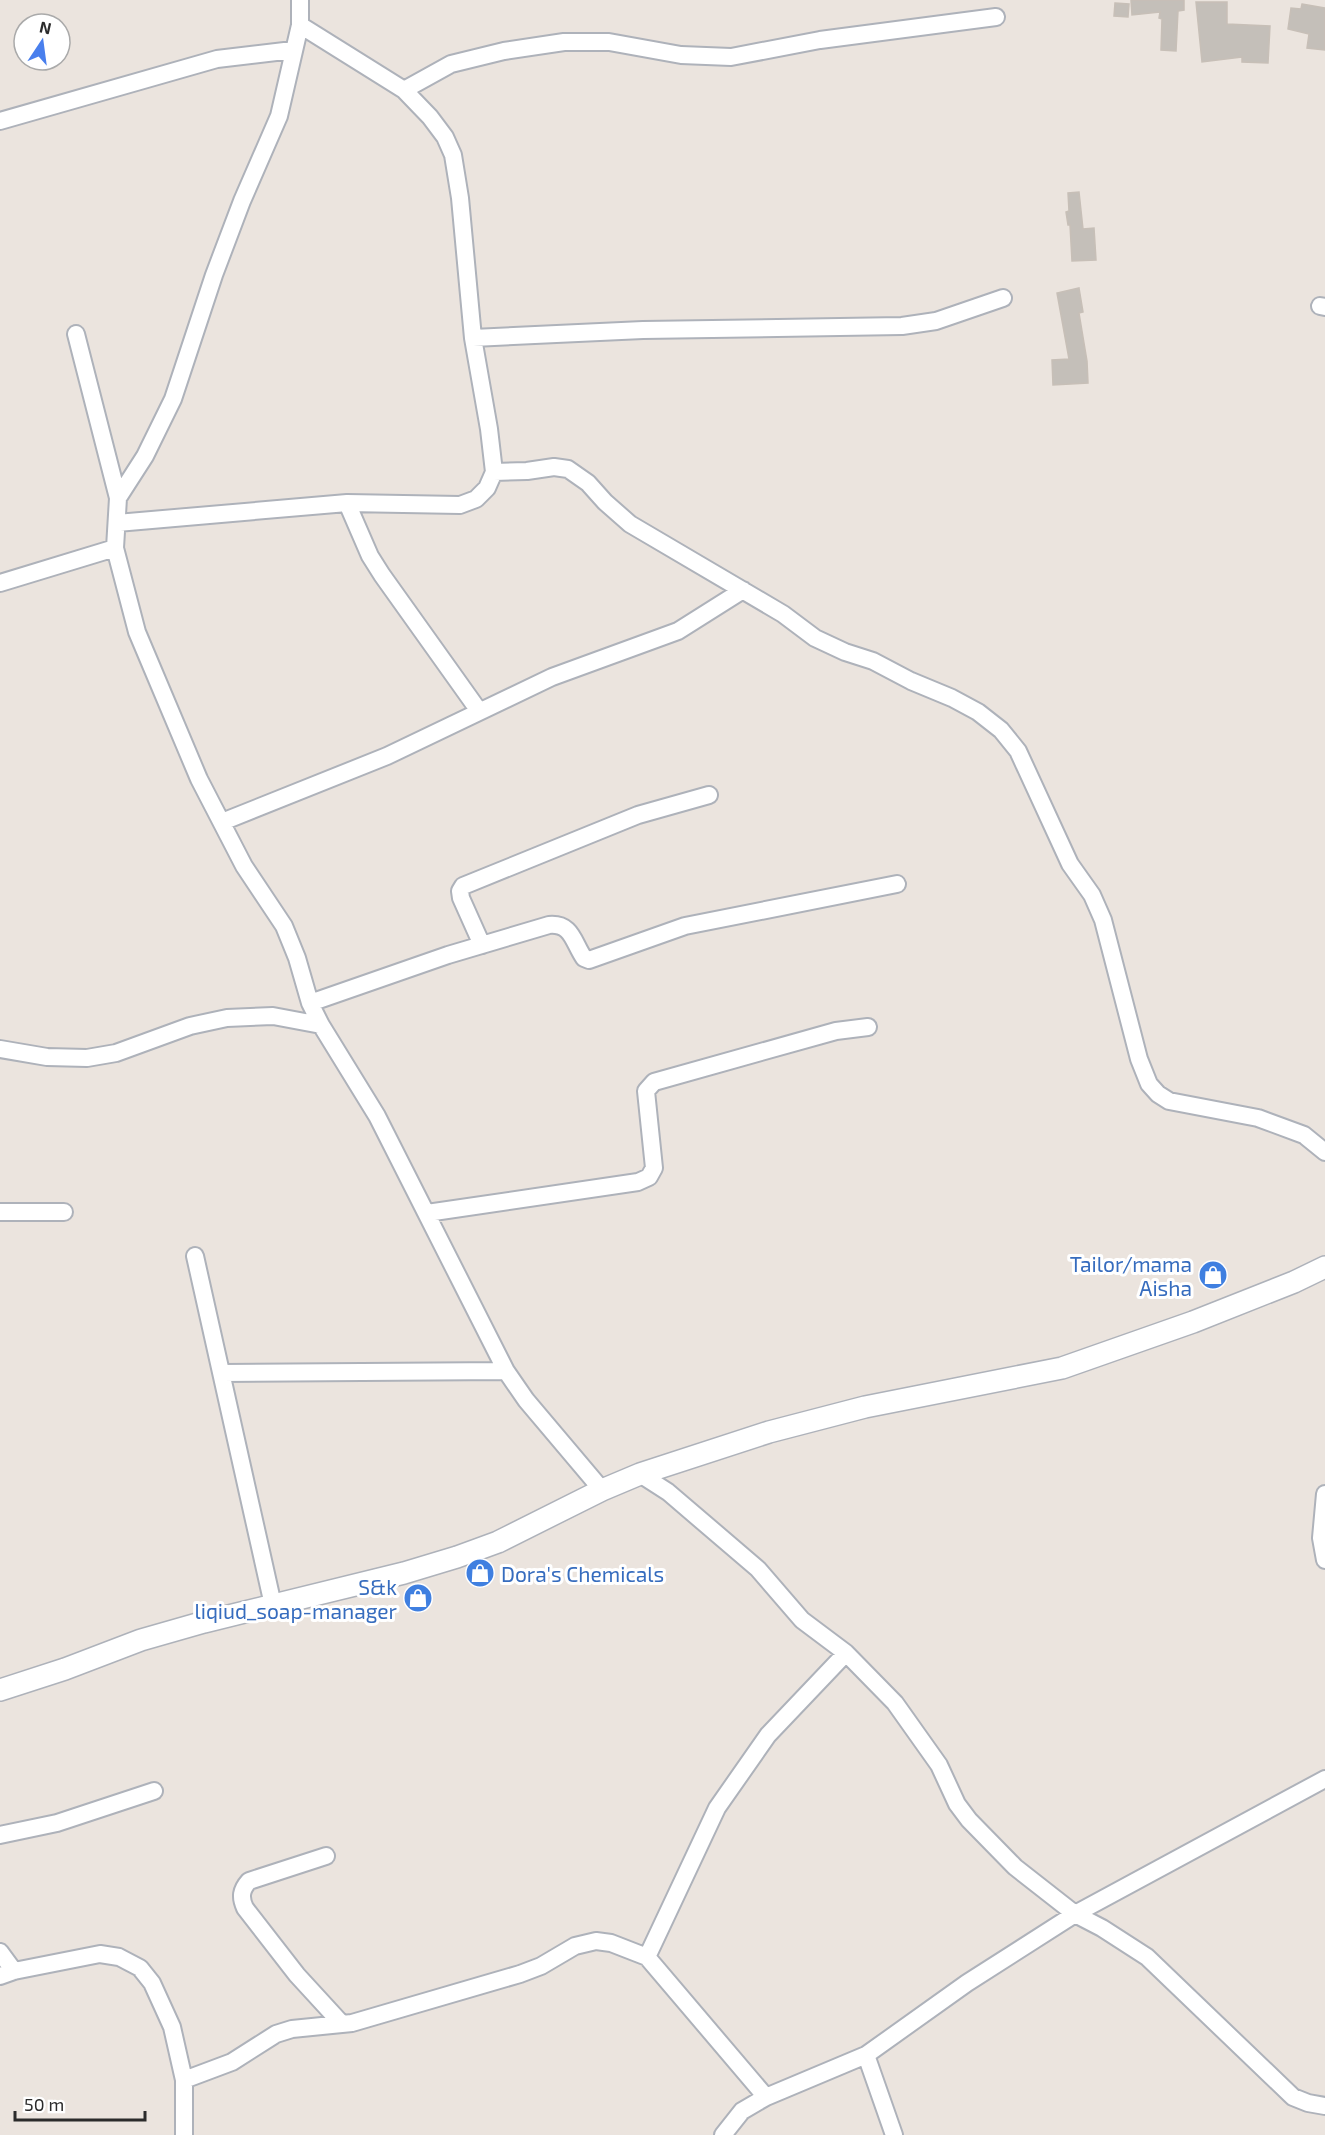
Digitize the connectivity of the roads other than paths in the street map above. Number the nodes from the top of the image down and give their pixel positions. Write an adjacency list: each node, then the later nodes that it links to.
1 (300, 0): 3 (street)
2 (996, 16): 5 (street)
3 (300, 25): 4 (street); 5 (street)
4 (293, 50): 6 (street); 11 (street)
5 (404, 90): 9 (street)
6 (0, 121)
7 (1003, 298): 9 (street)
8 (76, 334): 11 (street)
9 (473, 338): 10 (street)
10 (494, 472): 12 (street); 16 (street)
11 (118, 498): 13 (street)
12 (347, 503): 13 (street); 17 (street)
13 (117, 523): 14 (street)
14 (115, 548): 15 (street); 19 (street)
15 (0, 583)
16 (743, 590): 17 (street); 26 (street)
17 (479, 711): 19 (street)
18 (709, 795): 21 (street)
19 (222, 822): 22 (street)
20 (897, 884): 21 (street)
21 (482, 945): 22 (street)
22 (310, 1003): 23 (street)
23 (321, 1025): 25 (street); 29 (street)
24 (868, 1027): 29 (street)
25 (0, 1049)
26 (1325, 1152)
27 (0, 1212): 28 (street)
28 (64, 1212)
29 (426, 1213): 32 (street)
30 (195, 1256): 33 (street)
31 (1325, 1267): 34 (street)
32 (506, 1371): 33 (street); 35 (street)
33 (222, 1373): 38 (street)
34 (640, 1474): 35 (street); 39 (street)
35 (602, 1490): 38 (street)
36 (1325, 1494): 37 (street)
37 (1325, 1560)
38 (273, 1605): 40 (street)
39 (846, 1653): 45 (street); 47 (street)
40 (0, 1690)
41 (1325, 1779): 45 (street)
42 (154, 1791): 43 (street)
43 (0, 1835)
44 (326, 1856): 49 (street)
45 (1075, 1914): 50 (street); 53 (street)
46 (0, 1952): 48 (street)
47 (647, 1957): 49 (street); 52 (street)
48 (7, 1973): 51 (street)
49 (342, 2024): 51 (street)
50 (866, 2055): 52 (street); 56 (street)
51 (184, 2080): 54 (street)
52 (766, 2097): 55 (street)
53 (1325, 2106)
54 (184, 2135)
55 (723, 2135)
56 (894, 2135)

